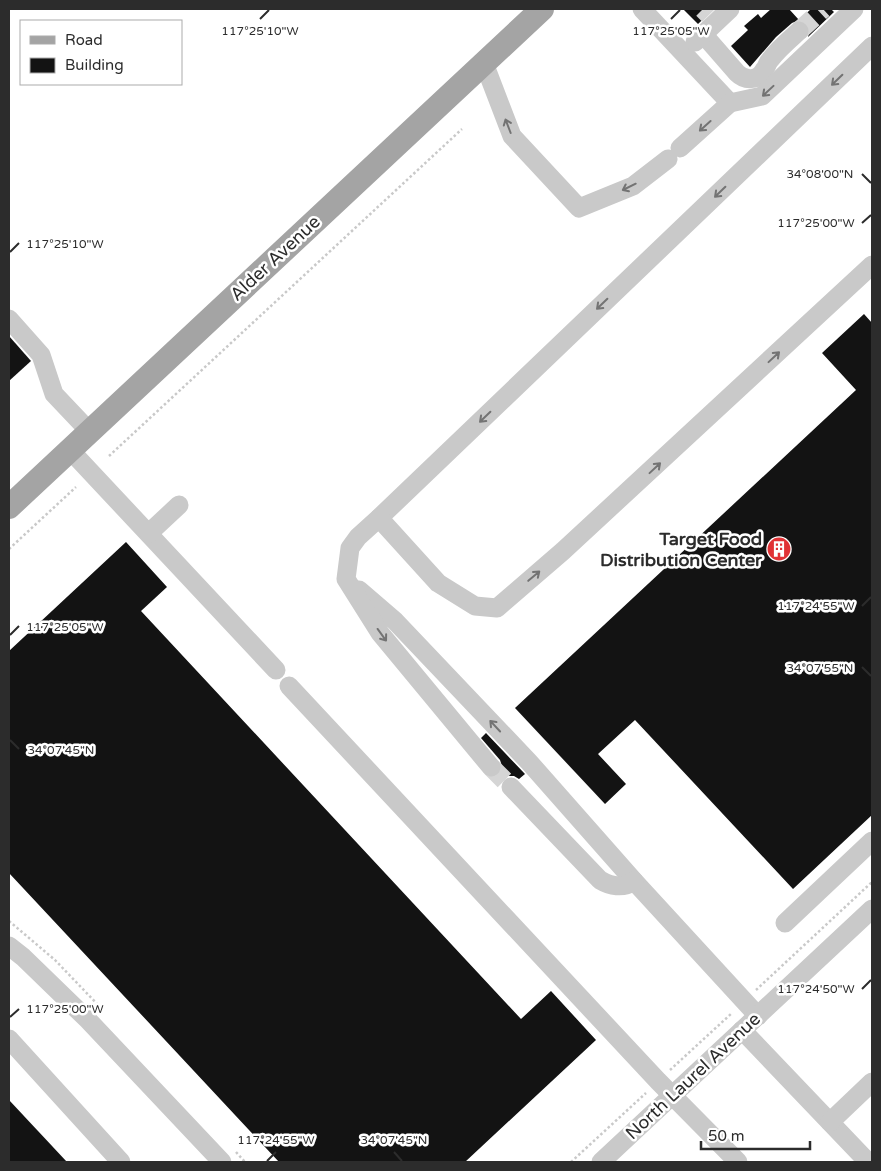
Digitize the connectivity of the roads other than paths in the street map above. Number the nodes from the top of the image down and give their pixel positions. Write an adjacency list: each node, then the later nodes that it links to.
1 (542, 9): 9 (main road, Alder Avenue)
2 (730, 9): 5 (street)
3 (854, 9): 10 (street, one-way to 10)
4 (644, 10): 8 (street)
5 (709, 24): 6 (street); 8 (street)
6 (798, 31)
7 (872, 46): 17 (street, one-way to 17)
8 (683, 53): 10 (street)
9 (484, 63): 10 (street, one-way to 9); 13 (main road, Alder Avenue)
10 (730, 103)
11 (872, 265): 17 (street, one-way to 11)
12 (9, 319): 13 (street)
13 (90, 432): 14 (main road, Alder Avenue)
14 (70, 450): 16 (main road, Alder Avenue); 18 (street)
15 (179, 506): 18 (street)
16 (9, 507)
17 (379, 518): 19 (street)
18 (148, 533): 20 (street)
19 (346, 578): 22 (street, one-way to 22); 25 (street, one-way to 19)
20 (276, 670)
21 (289, 686): 33 (street)
22 (492, 767)
23 (511, 787): 25 (street)
24 (872, 841): 27 (street)
25 (634, 881): 29 (street)
26 (872, 909): 29 (street, North Laurel Avenue)
27 (784, 923)
28 (9, 946): 36 (street)
29 (758, 1016): 30 (street, North Laurel Avenue)
30 (742, 1030): 33 (street, North Laurel Avenue); 34 (street)
31 (14, 1045): 35 (street)
32 (872, 1082): 34 (street)
33 (673, 1095): 37 (street, North Laurel Avenue); 38 (street)
34 (830, 1122): 39 (street)
35 (121, 1162)
36 (222, 1162)
37 (601, 1162)
38 (738, 1162)
39 (868, 1162)

